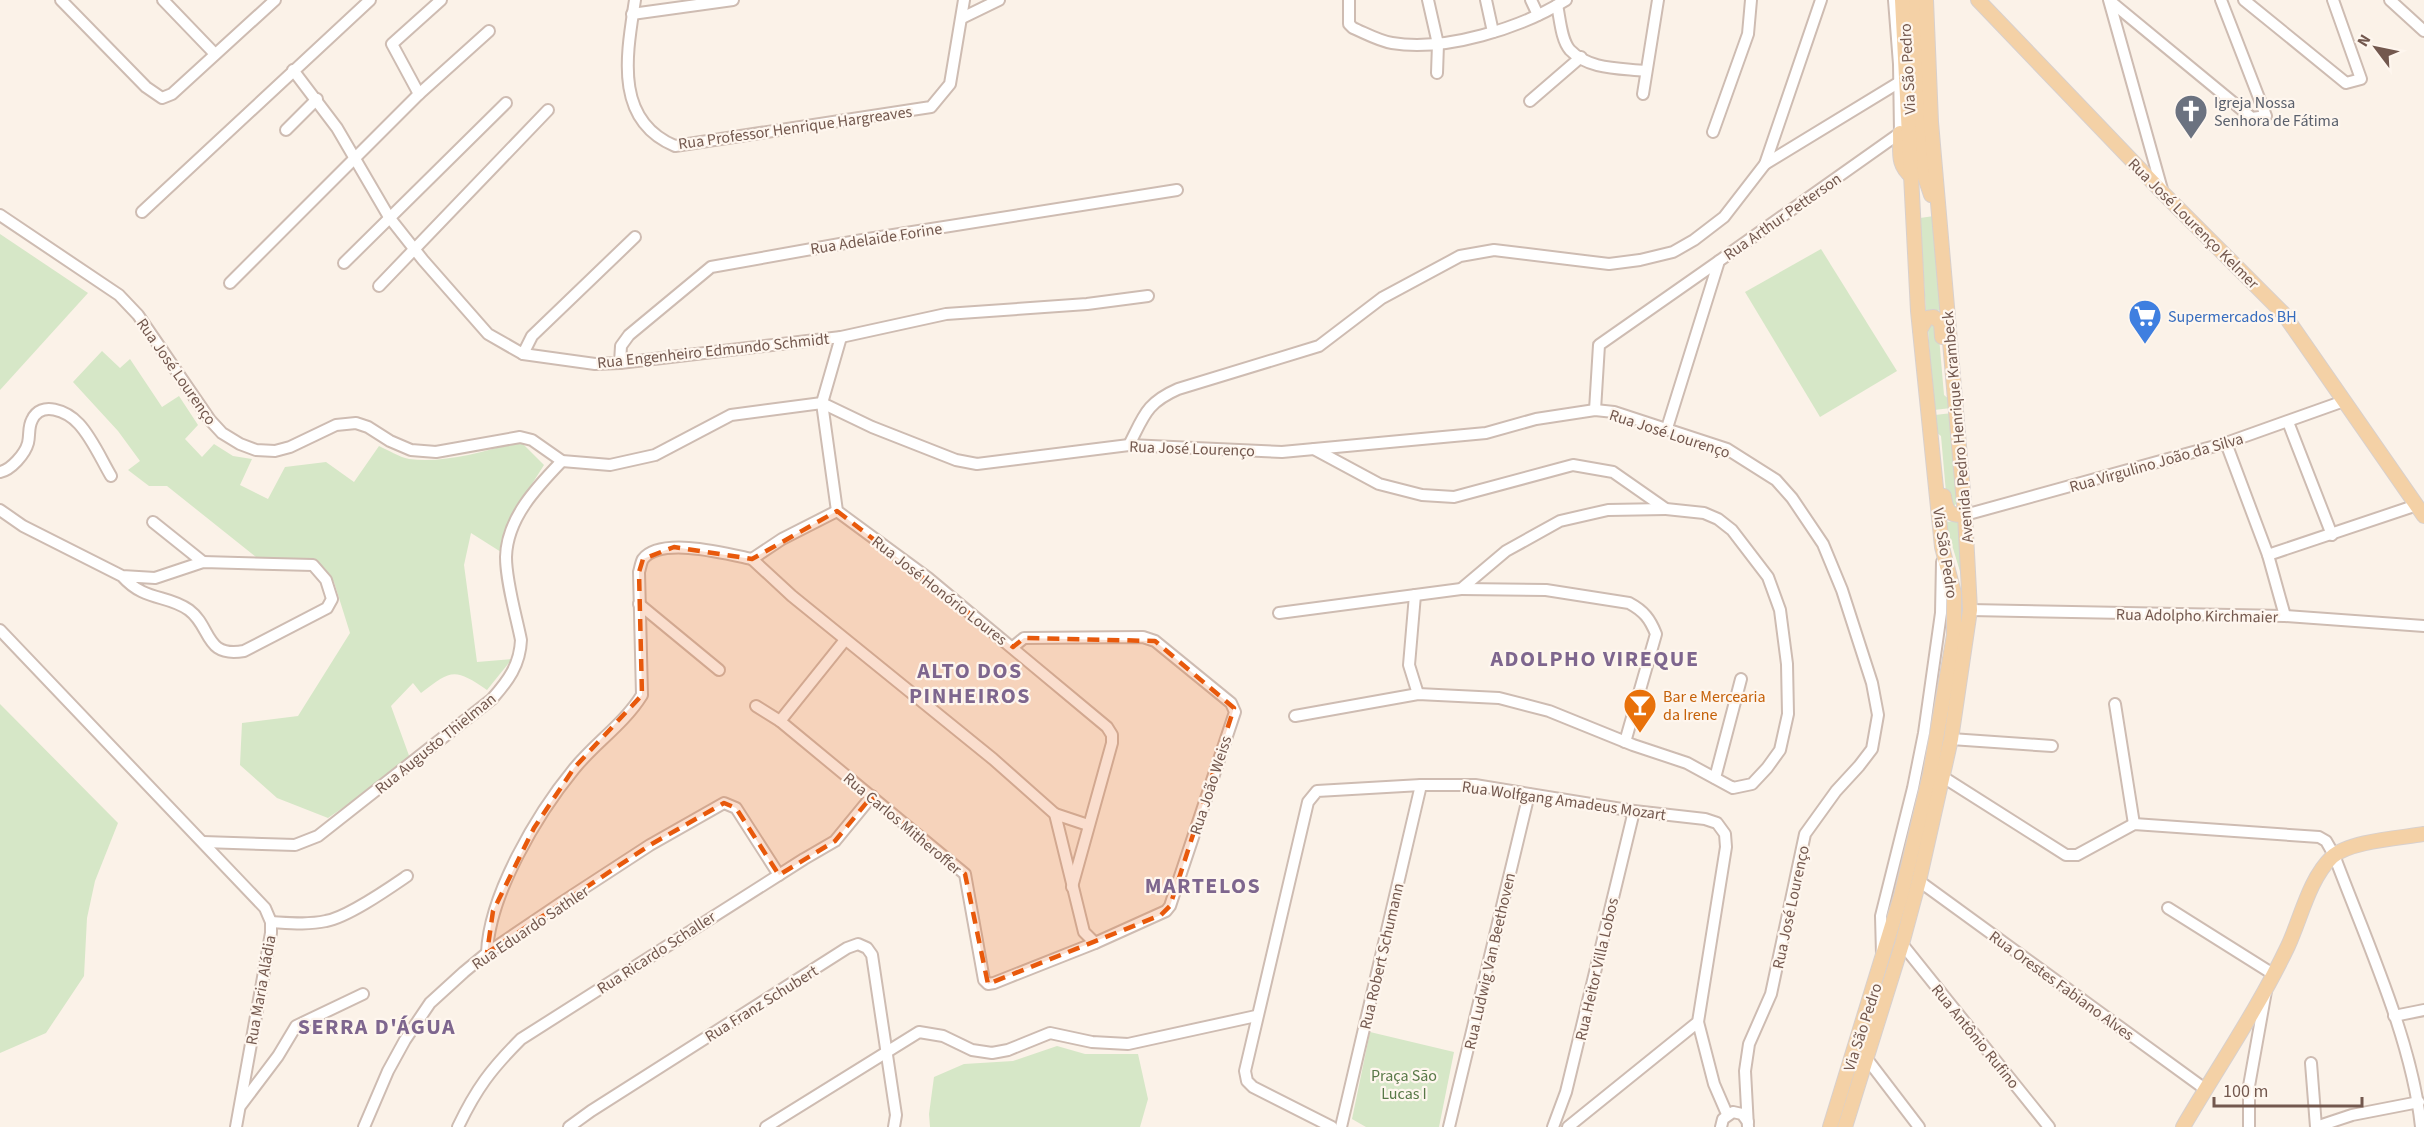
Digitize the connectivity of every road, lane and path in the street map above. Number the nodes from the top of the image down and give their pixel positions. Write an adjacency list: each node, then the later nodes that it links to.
1 (61, 0): 35 (street)
2 (163, 0): 35 (street)
3 (275, 0): 35 (street)
4 (370, 0): 37 (street)
5 (441, 0): 41 (street)
6 (634, 0): 28 (street, Rua Professor Henrique Hargreaves)
7 (733, 0): 28 (street)
8 (964, 0): 30 (street, Rua Professor Henrique Hargreaves)
9 (999, 0): 30 (street)
10 (1349, 0): 34 (street)
11 (1428, 0): 34 (street)
12 (1486, 0): 33 (street)
13 (1531, 0): 29 (street)
14 (1658, 0): 38 (street)
15 (1751, 0): 48 (street)
16 (1821, 0): 51 (street)
17 (1894, 0): 40 (street)
18 (1902, 0): 52 (main road, Via São Pedro)
19 (1914, 0): 55 (main road, Via São Pedro)
20 (1926, 0): 55 (main road, Avenida Pedro Henrique Krambeck)
21 (2221, 0): 25 (street)
22 (2244, 0): 23 (street)
23 (2333, 0)
24 (2390, 0): 32 (street)
25 (2110, 1): 54 (street)
26 (1981, 2): 54 (main road, Rua José Lourenço Kelmer)
27 (1562, 3): 29 (street); 36 (street)
28 (633, 14): 30 (street, Rua Professor Henrique Hargreaves)
29 (1538, 15): 33 (street)
30 (962, 18)
31 (489, 31): 41 (street)
32 (2424, 31)
33 (1493, 32): 34 (street)
34 (1438, 44): 39 (street)
35 (215, 54)
36 (1581, 57): 38 (street); 44 (street)
37 (293, 70): 43 (street, Rua Engenheiro Edmundo Schmidt); 56 (street)
38 (1645, 71): 42 (street)
39 (1437, 73)
40 (1898, 82): 49 (street); 51 (street)
41 (418, 94): 50 (street)
42 (1643, 94)
43 (317, 99): 47 (street); 50 (street, Rua Engenheiro Edmundo Schmidt)
44 (1530, 101)
45 (506, 103): 58 (street)
46 (548, 110): 60 (street)
47 (286, 130)
48 (1713, 132)
49 (1900, 133): 52 (main road); 61 (street, Rua Arthur Petterson)
50 (356, 157): 58 (street, Rua Engenheiro Edmundo Schmidt); 63 (street)
51 (1765, 164): 78 (street)
52 (1912, 177): 66 (main road, Via São Pedro)
53 (1177, 190): 69 (street, Rua Adelaide Forine)
54 (2163, 193): 71 (main road, Rua José Lourenço Kelmer)
55 (1938, 211): 70 (main road, Avenida Pedro Henrique Krambeck)
56 (142, 212)
57 (0, 215): 80 (street, Rua José Lourenço)
58 (390, 217): 60 (street, Rua Engenheiro Edmundo Schmidt); 62 (street)
59 (635, 237): 68 (street)
60 (414, 249): 64 (street); 68 (street, Rua Engenheiro Edmundo Schmidt)
61 (1719, 261): 73 (street); 75 (street, Rua Arthur Petterson)
62 (344, 263)
63 (230, 283)
64 (380, 286)
65 (1148, 296): 67 (street, Rua Engenheiro Edmundo Schmidt)
66 (1920, 330): 70 (main road); 76 (main road, Via São Pedro)
67 (841, 337): 69 (street, Rua Engenheiro Edmundo Schmidt); 72 (street)
68 (523, 354): 69 (street, Rua Engenheiro Edmundo Schmidt)
69 (620, 363)
70 (1954, 396): 87 (main road, Avenida Pedro Henrique Krambeck)
71 (2344, 401): 74 (street, Rua Virgulino João da Silva); 86 (main road, Rua José Lourenço Kelmer)
72 (822, 403): 78 (street, Rua José Lourenço); 80 (street); 85 (street)
73 (1595, 410): 75 (street, Rua José Lourenço); 79 (street, Rua José Lourenço)
74 (2288, 422): 77 (street, Rua Virgulino João da Silva); 89 (street)
75 (1667, 428): 147 (street, Rua José Lourenço)
76 (1931, 434): 87 (main road); 165 (main road, Via São Pedro)
77 (2226, 442): 87 (street, Rua Virgulino João da Silva); 90 (street)
78 (1129, 445): 79 (street, Rua José Lourenço)
79 (1313, 448): 83 (street)
80 (562, 462): 124 (street, Rua Augusto Thielman)
81 (0, 472): 82 (street)
82 (111, 476)
83 (1666, 509): 94 (street); 115 (street)
84 (0, 510): 93 (street)
85 (837, 511): 91 (street); 103 (street, Rua José Honório Loures)
86 (2420, 511): 89 (street)
87 (1965, 515): 97 (main road, Avenida Pedro Henrique Krambeck)
88 (153, 522): 92 (street)
89 (2332, 535): 90 (street)
90 (2268, 555): 99 (street)
91 (752, 559): 96 (street); 102 (street)
92 (203, 562): 93 (street); 93 (street)
93 (122, 576)
94 (1461, 589): 95 (street); 112 (street)
95 (1415, 595): 98 (street); 106 (street)
96 (639, 604): 104 (street); 136 (street)
97 (1970, 610): 99 (street, Rua Adolpho Kirchmaier); 111 (main road, Avenida Pedro Henrique Krambeck)
98 (1279, 613)
99 (2285, 616): 100 (street, Rua Adolpho Kirchmaier)
100 (2424, 626)
101 (0, 630): 124 (street, Rua Maria Aládia)
102 (845, 639): 110 (street); 120 (street)
103 (1013, 647): 122 (street, Rua José Honório Loures); 134 (street, Rua João Weiss)
104 (719, 670)
105 (1741, 679): 115 (street)
106 (1418, 694): 109 (street); 112 (street)
107 (2115, 704): 121 (street)
108 (756, 706): 110 (street, Rua Carlos Mitheroffer)
109 (1295, 716)
110 (780, 721): 118 (street, Rua Carlos Mitheroffer)
111 (1951, 740): 113 (street); 114 (main road, Avenida Pedro Henrique Krambeck)
112 (1625, 742): 115 (street)
113 (2052, 746)
114 (1943, 777): 121 (street); 130 (main road, Avenida Pedro Henrique Krambeck)
115 (1715, 778)
116 (1421, 785): 117 (street, Rua Wolfgang Amadeus Mozart); 141 (street, Rua Wolfgang Amadeus Mozart); 160 (street, Rua Robert Schumann)
117 (1529, 794): 119 (street, Rua Wolfgang Amadeus Mozart); 161 (street, Rua Ludwig Van Beethoven)
118 (872, 796): 128 (street, Rua Ricardo Schaller); 137 (street, Rua Carlos Mitheroffer)
119 (1634, 811): 143 (street, Rua Wolfgang Amadeus Mozart); 162 (street, Rua Heitor Villa Lobos)
120 (1055, 814): 122 (street); 125 (street)
121 (2134, 824): 127 (street)
122 (1088, 825): 126 (street, Rua José Honório Loures)
123 (2424, 834): 127 (main road)
124 (203, 842): 133 (street, Rua Maria Aládia)
125 (1065, 852): 126 (street); 131 (street)
126 (1080, 855): 131 (street, Rua José Honório Loures)
127 (2334, 855): 138 (main road); 142 (street)
128 (779, 875): 136 (street, Rua Eduardo Sathler); 155 (street, Rua Ricardo Schaller)
129 (407, 876): 133 (street)
130 (1919, 882): 135 (main road, Avenida Pedro Henrique Krambeck); 148 (street, Rua Orestes Fabiano Alves)
131 (1072, 887): 134 (street)
132 (2168, 908): 138 (street)
133 (271, 922): 150 (street, Rua Maria Aládia)
134 (1095, 943): 137 (street, Rua João Weiss)
135 (1902, 944): 145 (main road, Avenida Pedro Henrique Krambeck); 168 (street, Rua Antônio Rufino)
136 (487, 953): 154 (street, Rua Eduardo Sathler)
137 (984, 980)
138 (2270, 980): 148 (main road); 170 (street)
139 (363, 994): 150 (street)
140 (2424, 1010): 142 (street)
141 (1256, 1016): 144 (street); 159 (street, Rua Wolfgang Amadeus Mozart)
142 (2394, 1016): 149 (street)
143 (1698, 1022): 151 (street, Rua Wolfgang Amadeus Mozart); 163 (street)
144 (886, 1051): 156 (street, Rua Franz Schubert); 157 (street); 158 (street)
145 (1867, 1059): 166 (main road, Avenida Pedro Henrique Krambeck); 167 (street)
146 (2311, 1063): 171 (street)
147 (1746, 1086): 151 (street, Rua José Lourenço); 152 (street, Rua José Lourenço)
148 (2205, 1089): 169 (main road)
149 (2419, 1102): 171 (street); 172 (street)
150 (239, 1107): 153 (street, Rua Maria Aládia)
151 (1730, 1113): 152 (street); 164 (street, Rua José Lourenço)
152 (1748, 1124)
153 (236, 1127)
154 (364, 1127)
155 (458, 1127)
156 (569, 1127)
157 (766, 1127)
158 (894, 1127)
159 (1332, 1127)
160 (1341, 1127)
161 (1449, 1127)
162 (1553, 1127)
163 (1568, 1127)
164 (1721, 1127)
165 (1830, 1127)
166 (1845, 1127)
167 (1919, 1127)
168 (2049, 1127)
169 (2183, 1127)
170 (2249, 1127)
171 (2316, 1127)
172 (2421, 1127)

